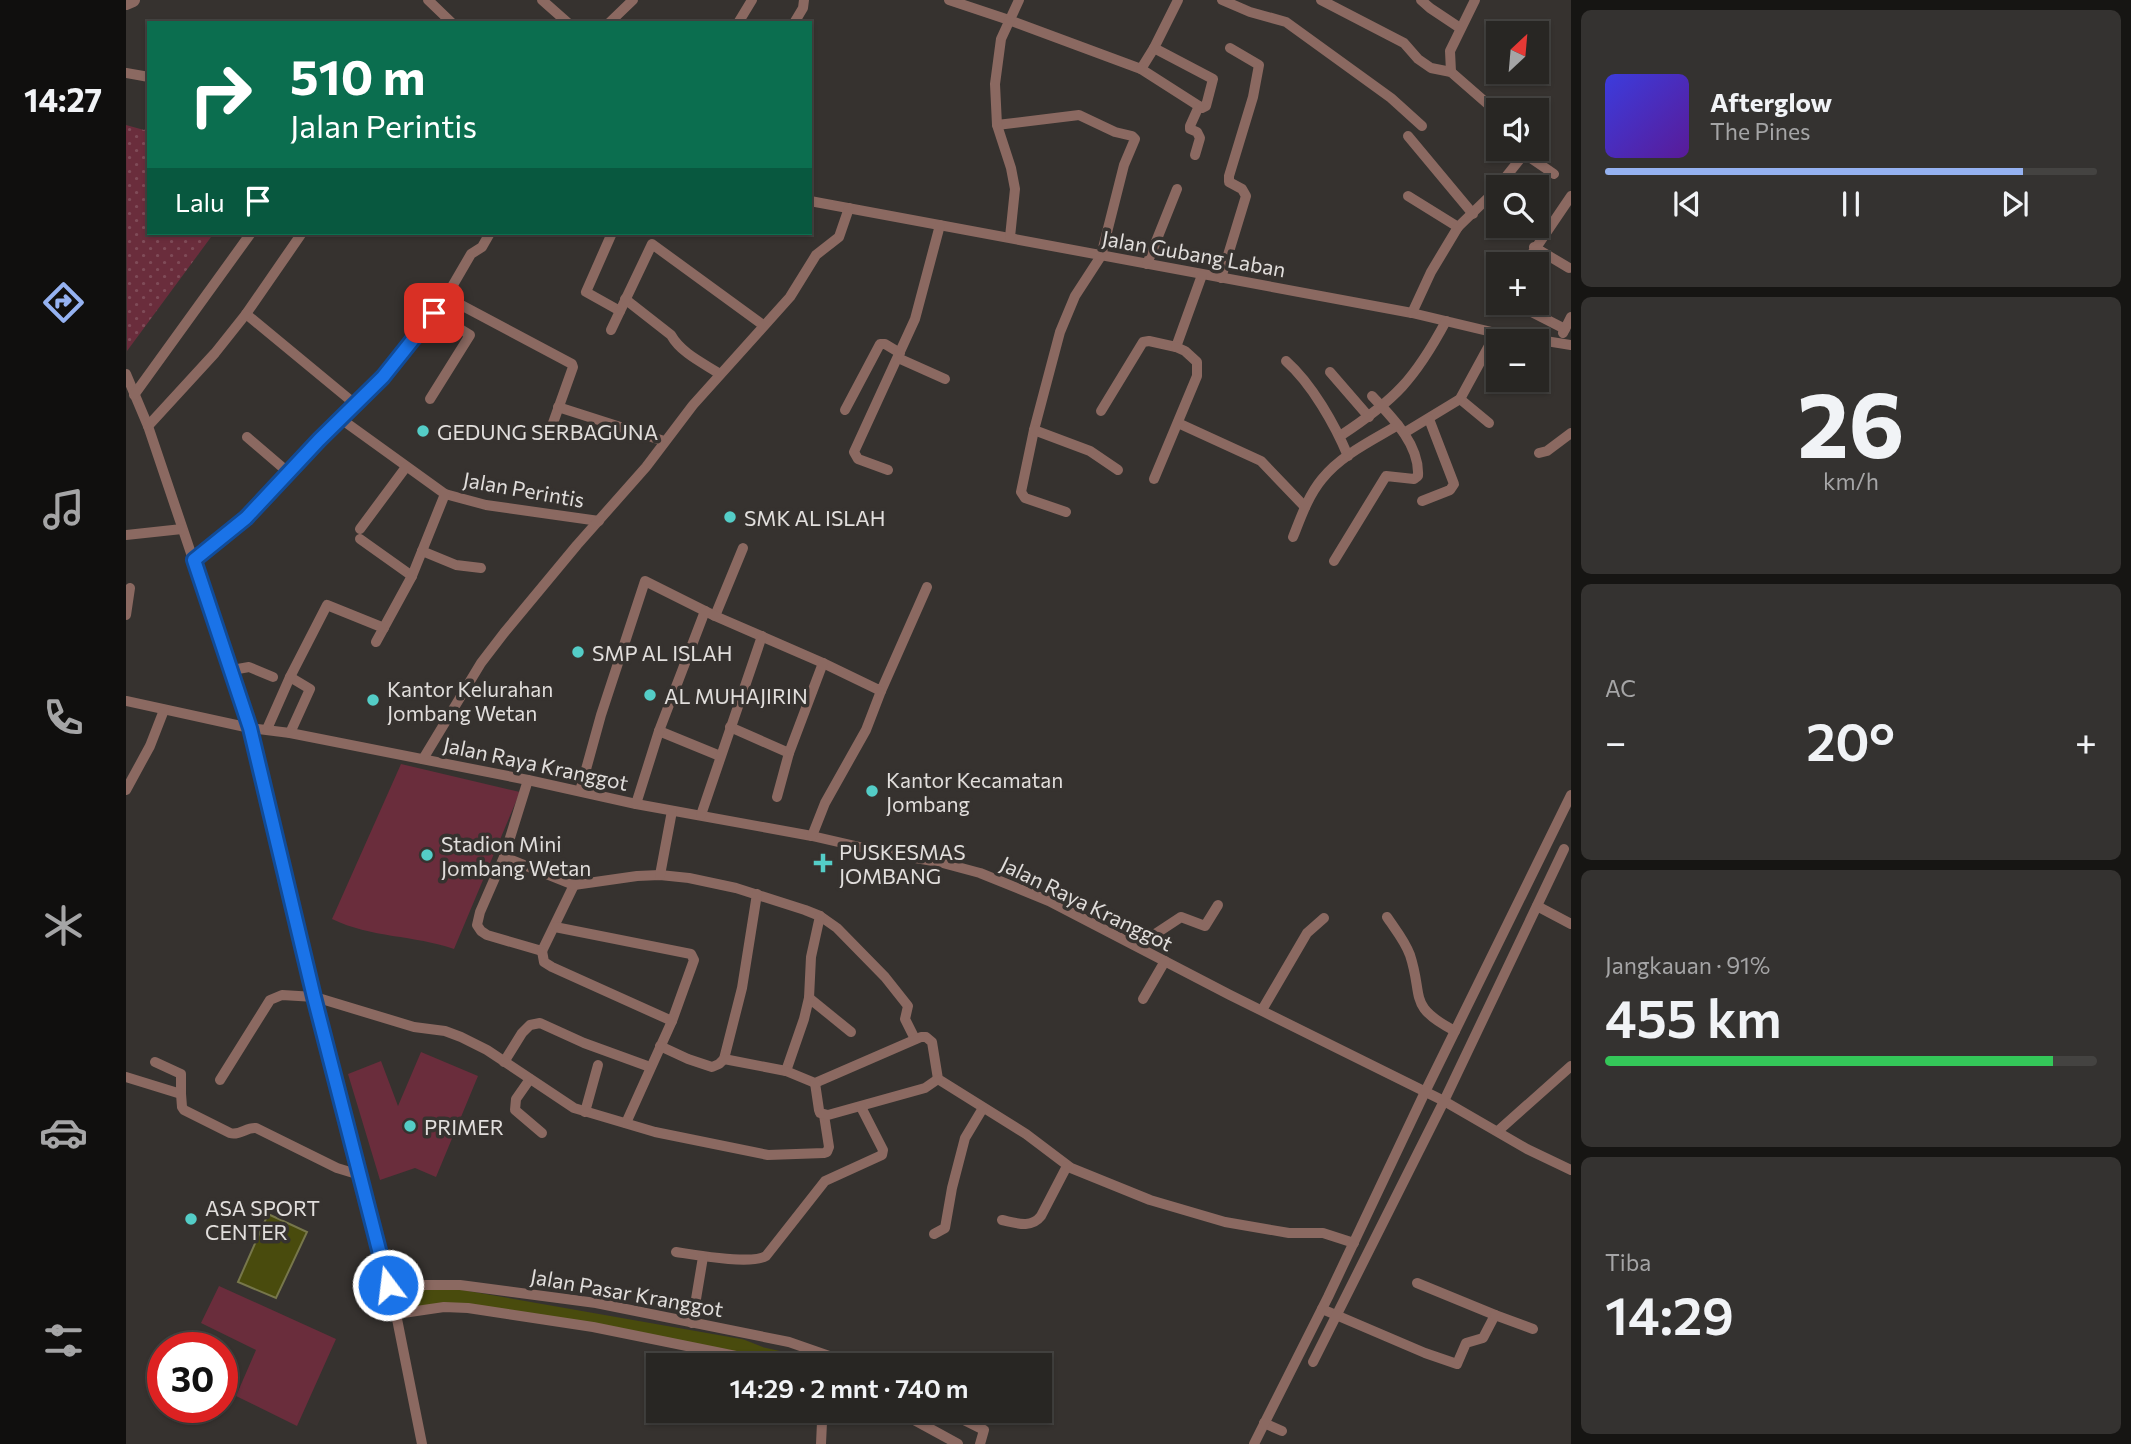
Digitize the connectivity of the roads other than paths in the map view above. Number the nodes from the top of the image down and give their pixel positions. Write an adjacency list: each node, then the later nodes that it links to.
1 (133, 0): 14 (street)
2 (428, 0): 16 (street)
3 (542, 0): 17 (street)
4 (633, 0): 18 (street)
5 (752, 0): 19 (street)
6 (804, 0): 20 (street)
7 (950, 0): 15 (street)
8 (1019, 0): 15 (street)
9 (1178, 0): 22 (street)
10 (1222, 0): 31 (street)
11 (1321, 0): 25 (street)
12 (1421, 0): 21 (street)
13 (1475, 0): 21 (street)
14 (126, 3)
15 (1010, 20): 24 (street); 30 (street)
16 (450, 21)
17 (566, 21)
18 (611, 21)
19 (739, 21)
20 (795, 21)
21 (1461, 28): 25 (street)
22 (1154, 48): 24 (street); 29 (street)
23 (1230, 48): 56 (street)
24 (1141, 69): 29 (street)
25 (1451, 72): 28 (street)
26 (126, 73): 27 (street)
27 (147, 77)
28 (1486, 103)
29 (1199, 106): 33 (street)
30 (997, 125): 49 (street); 52 (street)
31 (1422, 126)
32 (1408, 136): 42 (street)
33 (1195, 155)
34 (1518, 161): 42 (street)
35 (1539, 161): 36 (street)
36 (1554, 174)
37 (1177, 189): 53 (street)
38 (1408, 196): 44 (street)
39 (1571, 196): 50 (street)
40 (812, 201): 41 (street, Jalan Gubang Laban)
41 (849, 208): 43 (street, Jalan Gubang Laban); 67 (street)
42 (1473, 214): 44 (street)
43 (940, 225): 49 (street, Jalan Gubang Laban); 77 (street)
44 (1458, 227): 61 (street)
45 (250, 235): 83 (street)
46 (301, 235): 62 (street)
47 (488, 235): 57 (street)
48 (611, 235): 59 (street)
49 (1010, 237): 52 (street, Jalan Gubang Laban)
50 (1534, 247): 51 (street); 54 (street)
51 (1531, 252)
52 (1101, 256): 53 (street, Jalan Gubang Laban); 100 (street)
53 (1147, 264): 55 (street, Jalan Gubang Laban)
54 (1569, 268)
55 (1202, 275): 56 (street, Jalan Gubang Laban); 75 (street)
56 (1221, 278): 61 (street, Jalan Gubang Laban)
57 (446, 297): 60 (street); 64 (street)
58 (625, 299): 59 (street); 67 (street); 81 (street)
59 (620, 311): 69 (street)
60 (434, 313): 71 (street); 87 (street)
61 (1412, 313): 66 (street, Jalan Gubang Laban)
62 (246, 314): 87 (street); 98 (street)
63 (1538, 315): 68 (street)
64 (481, 317): 71 (street); 88 (street)
65 (1571, 317): 68 (street)
66 (1446, 321): 70 (street, Jalan Gubang Laban); 89 (street)
67 (763, 325): 81 (street)
68 (1565, 329): 73 (street)
69 (611, 330)
70 (1486, 331)
71 (470, 335): 85 (street)
72 (1549, 341): 73 (street, Jalan Gubang Laban)
73 (1559, 342): 74 (street, Jalan Gubang Laban)
74 (1571, 345)
75 (1176, 347): 91 (street); 96 (street)
76 (1486, 351): 86 (street)
77 (899, 356): 82 (street); 90 (street); 108 (street)
78 (1286, 361): 102 (street)
79 (1330, 372): 92 (street)
80 (126, 374): 83 (street)
81 (720, 374): 104 (street)
82 (945, 379)
83 (130, 392): 98 (street)
84 (1372, 396): 89 (street)
85 (430, 399)
86 (1460, 399): 94 (street); 97 (street)
87 (355, 404): 93 (street)
88 (558, 407): 95 (street); 104 (street)
89 (1383, 407): 92 (street); 99 (street)
90 (845, 410)
91 (1101, 411)
92 (1369, 417): 102 (street)
93 (341, 419): 107 (street, Jalan Perintis); 110 (street)
94 (1429, 419): 99 (street); 113 (street)
95 (553, 423)
96 (1178, 423): 111 (street); 114 (street)
97 (1489, 423)
98 (148, 426): 117 (street)
99 (1401, 429): 106 (street); 123 (street)
100 (1034, 430): 109 (street); 115 (street)
101 (1571, 433): 105 (street)
102 (1340, 436): 106 (street)
103 (247, 437): 110 (street)
104 (661, 444): 116 (street)
105 (1539, 453)
106 (1348, 456): 114 (street)
107 (406, 467): 112 (street, Jalan Perintis); 125 (street)
108 (888, 470)
109 (1118, 470)
110 (289, 473): 122 (street)
111 (1154, 479)
112 (445, 494): 116 (street, Jalan Perintis); 121 (street)
113 (1422, 501)
114 (1305, 508): 119 (street)
115 (1066, 512)
116 (599, 521): 147 (street)
117 (182, 529): 118 (street); 122 (street)
118 (126, 535)
119 (1293, 537)
120 (743, 548): 128 (street)
121 (422, 551): 124 (street); 125 (street)
122 (194, 560): 134 (street)
123 (1334, 561)
124 (481, 568)
125 (412, 576): 130 (street)
126 (927, 587): 137 (street)
127 (130, 588): 129 (street)
128 (710, 613): 131 (street); 143 (street); 150 (street)
129 (126, 615)
130 (384, 628): 132 (street); 136 (street)
131 (762, 636): 133 (street); 140 (street)
132 (376, 642)
133 (823, 663): 137 (street); 145 (street)
134 (232, 670): 135 (street); 141 (street)
135 (272, 677)
136 (290, 677): 142 (street); 144 (street)
137 (881, 691): 156 (street)
138 (126, 701): 139 (street, Jalan Raya Kranggot)
139 (164, 710): 141 (street, Jalan Raya Kranggot); 149 (street)
140 (730, 727): 145 (street); 146 (street)
141 (250, 728): 142 (street, Jalan Raya Kranggot); 173 (street)
142 (267, 729): 144 (street, Jalan Raya Kranggot)
143 (659, 732): 146 (street); 153 (street)
144 (290, 733): 147 (street, Jalan Raya Kranggot)
145 (789, 753): 152 (street)
146 (720, 756): 155 (street)
147 (423, 759): 148 (street, Jalan Raya Kranggot)
148 (528, 780): 150 (street, Jalan Raya Kranggot); 158 (street)
149 (126, 790)
150 (580, 791): 153 (street, Jalan Raya Kranggot)
151 (1571, 795): 171 (street)
152 (777, 797)
153 (636, 804): 154 (street, Jalan Raya Kranggot)
154 (672, 811): 155 (street, Jalan Raya Kranggot); 159 (street)
155 (701, 815): 156 (street, Jalan Raya Kranggot)
156 (812, 836): 169 (street, Jalan Raya Kranggot)
157 (1564, 849): 163 (street)
158 (504, 857): 160 (street); 170 (street)
159 (660, 875): 160 (street); 161 (street)
160 (574, 885): 168 (street)
161 (757, 894): 164 (street); 182 (street)
162 (1218, 905): 169 (street)
163 (1537, 906): 167 (street); 171 (street)
164 (820, 916): 174 (street); 180 (street)
165 (1387, 917): 178 (street)
166 (1324, 918): 176 (street)
167 (1571, 924)
168 (555, 926): 170 (street); 177 (street)
169 (1137, 946): 172 (street, Jalan Raya Kranggot)
170 (542, 951): 177 (street)
171 (1505, 954): 178 (street); 196 (street)
172 (1165, 961): 175 (street); 176 (street, Jalan Raya Kranggot)
173 (314, 997): 184 (street); 192 (street); 206 (street)
174 (808, 998): 179 (street); 188 (street)
175 (1143, 999)
176 (1262, 1010): 194 (street, Jalan Raya Kranggot)
177 (672, 1021): 181 (street)
178 (1455, 1031): 194 (street)
179 (851, 1032)
180 (915, 1040): 191 (street); 193 (street)
181 (660, 1046): 182 (street); 186 (street)
182 (723, 1059): 188 (street)
183 (155, 1062): 195 (street)
184 (504, 1062): 186 (street); 190 (street)
185 (598, 1065): 199 (street)
186 (650, 1066): 201 (street)
187 (1571, 1066): 202 (street)
188 (786, 1071): 193 (street)
189 (126, 1077): 195 (street)
190 (530, 1079): 199 (street); 203 (street)
191 (938, 1079): 197 (street); 198 (street)
192 (220, 1080)
193 (815, 1083): 200 (street)
194 (1427, 1093): 196 (street, Jalan Raya Kranggot); 209 (street)
195 (181, 1094): 206 (street)
196 (1443, 1100): 202 (street, Jalan Raya Kranggot); 215 (street)
197 (861, 1107): 200 (street); 211 (street)
198 (983, 1108): 204 (street); 208 (street)
199 (585, 1112): 201 (street)
200 (824, 1115): 201 (street)
201 (626, 1123)
202 (1498, 1131): 205 (street, Jalan Raya Kranggot)
203 (542, 1133)
204 (1067, 1166): 207 (street); 209 (street)
205 (1571, 1170)
206 (360, 1175): 213 (street)
207 (1002, 1220)
208 (933, 1234)
209 (1354, 1243): 215 (street)
210 (677, 1252): 211 (street)
211 (702, 1256): 217 (street)
212 (1416, 1283): 216 (street)
213 (389, 1289): 214 (street); 217 (street, Jalan Pasar Kranggot)
214 (395, 1311): 219 (street, Jalan Pasar Kranggot); 228 (street)
215 (1330, 1313): 216 (street); 221 (street); 225 (street)
216 (1495, 1315): 218 (street)
217 (692, 1323): 220 (street, Jalan Pasar Kranggot)
218 (1533, 1329)
219 (721, 1353)
220 (821, 1353)
221 (1313, 1362)
222 (822, 1423): 229 (street)
223 (920, 1423): 230 (street)
224 (962, 1423): 227 (street)
225 (1266, 1424): 226 (street); 231 (street)
226 (1281, 1431)
227 (982, 1437)
228 (422, 1444)
229 (821, 1444)
230 (958, 1444)
231 (1254, 1444)

